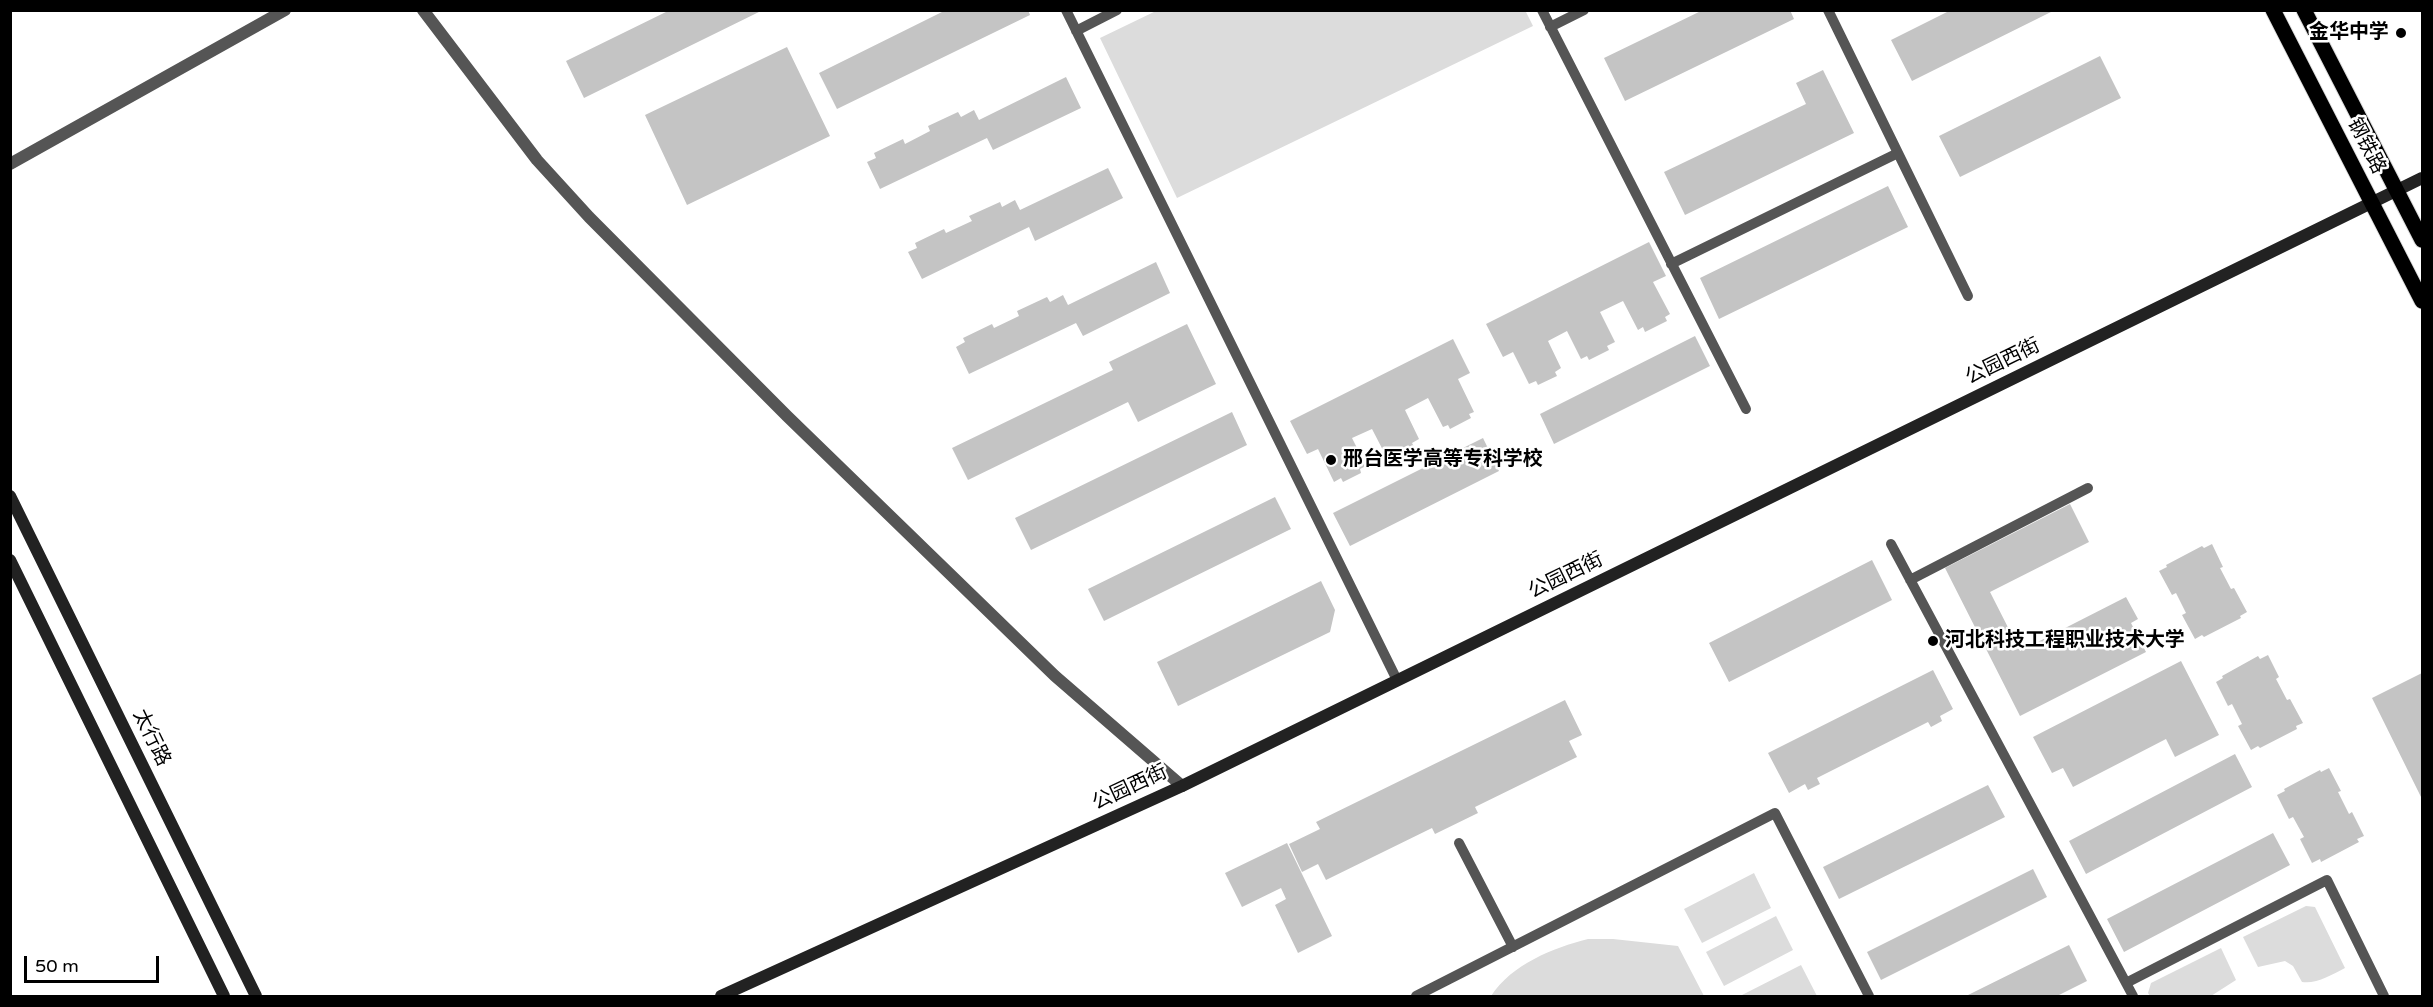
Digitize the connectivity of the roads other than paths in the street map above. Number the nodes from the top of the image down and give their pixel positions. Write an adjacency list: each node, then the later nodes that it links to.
1 (285, 10): 13 (street)
2 (423, 10): 28 (street)
3 (1066, 10): 11 (lane)
4 (1117, 10): 11 (lane)
5 (1542, 10): 10 (lane)
6 (1584, 10): 10 (lane)
7 (1828, 10): 12 (lane)
8 (2273, 10): 16 (main road, 钢铁路)
9 (2304, 10): 15 (main road, 钢铁路)
10 (1550, 27): 18 (lane)
11 (1076, 31): 27 (lane)
12 (1898, 153): 18 (lane); 19 (lane)
13 (10, 164)
14 (2422, 178): 15 (street, 公园西街)
15 (2397, 191): 16 (street, 公园西街); 17 (main road, 钢铁路)
16 (2372, 203): 20 (main road, 钢铁路); 27 (street, 公园西街)
17 (2422, 240)
18 (1671, 264): 21 (lane)
19 (1968, 296)
20 (2422, 301)
21 (1746, 409)
22 (2088, 488): 26 (lane)
23 (10, 496): 33 (street, 太行路)
24 (1891, 544): 26 (lane)
25 (10, 560): 32 (street)
26 (1910, 580): 31 (lane)
27 (1397, 680): 28 (street, 公园西街)
28 (1182, 786): 34 (street, 公园西街)
29 (1459, 843): 30 (lane)
30 (1513, 947): 35 (lane); 36 (lane)
31 (2126, 983): 37 (lane); 38 (lane)
32 (224, 996)
33 (256, 996)
34 (721, 996)
35 (1416, 996)
36 (1869, 996)
37 (2133, 996)
38 (2384, 996)

